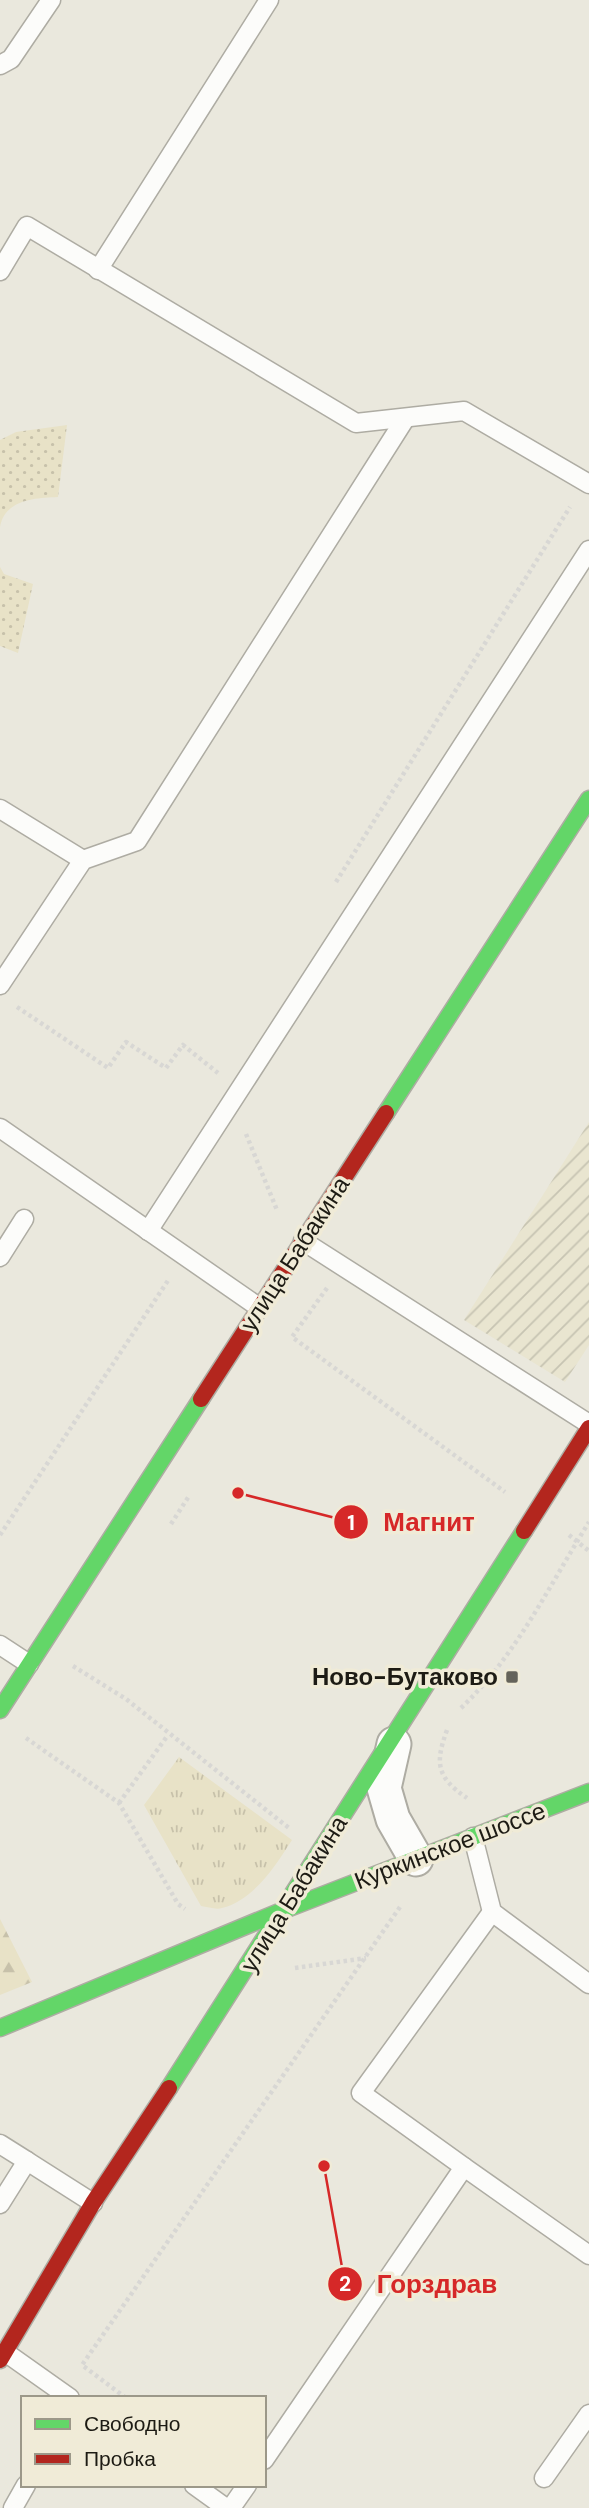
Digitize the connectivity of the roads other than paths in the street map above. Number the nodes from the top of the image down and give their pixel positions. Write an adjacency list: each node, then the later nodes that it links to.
1 (51, 0): 3 (lane)
2 (269, 0): 4 (lane)
3 (0, 65)
4 (98, 270): 5 (lane); 6 (lane)
5 (0, 271)
6 (405, 419): 7 (lane); 11 (lane)
7 (589, 484)
8 (589, 550): 15 (lane)
9 (589, 799): 16 (street, улица Бабакина)
10 (0, 809): 11 (lane)
11 (83, 860): 12 (lane)
12 (0, 985)
13 (0, 1128): 15 (lane)
14 (24, 1219): 17 (lane)
15 (148, 1230): 18 (lane)
16 (303, 1241): 18 (street, улица Бабакина); 19 (lane)
17 (0, 1257)
18 (260, 1308): 21 (street, улица Бабакина)
19 (589, 1426): 23 (street, улица Бабакина)
20 (0, 1645): 21 (lane)
21 (30, 1664): 22 (street, улица Бабакина)
22 (0, 1710)
23 (396, 1734): 26 (street); 27 (street, улица Бабакина)
24 (589, 1792): 25 (street, Куркинское шоссе)
25 (473, 1837): 26 (street, Куркинское шоссе); 28 (lane)
26 (416, 1859): 27 (street, Куркинское шоссе)
27 (284, 1910): 30 (street, Куркинское шоссе); 34 (street, улица Бабакина)
28 (492, 1912): 29 (lane); 33 (lane)
29 (589, 1984)
30 (0, 2028)
31 (0, 2144): 32 (lane)
32 (27, 2161): 34 (lane); 35 (lane)
33 (464, 2167): 36 (lane); 40 (lane)
34 (93, 2203): 37 (street, улица Бабакина)
35 (0, 2204)
36 (589, 2255)
37 (3, 2356): 38 (lane)
38 (67, 2396)
39 (589, 2414): 41 (lane)
40 (266, 2457)
41 (544, 2478)
42 (25, 2487): 45 (lane)
43 (197, 2487): 46 (lane)
44 (245, 2487): 46 (lane)
45 (13, 2508)
46 (229, 2508)

